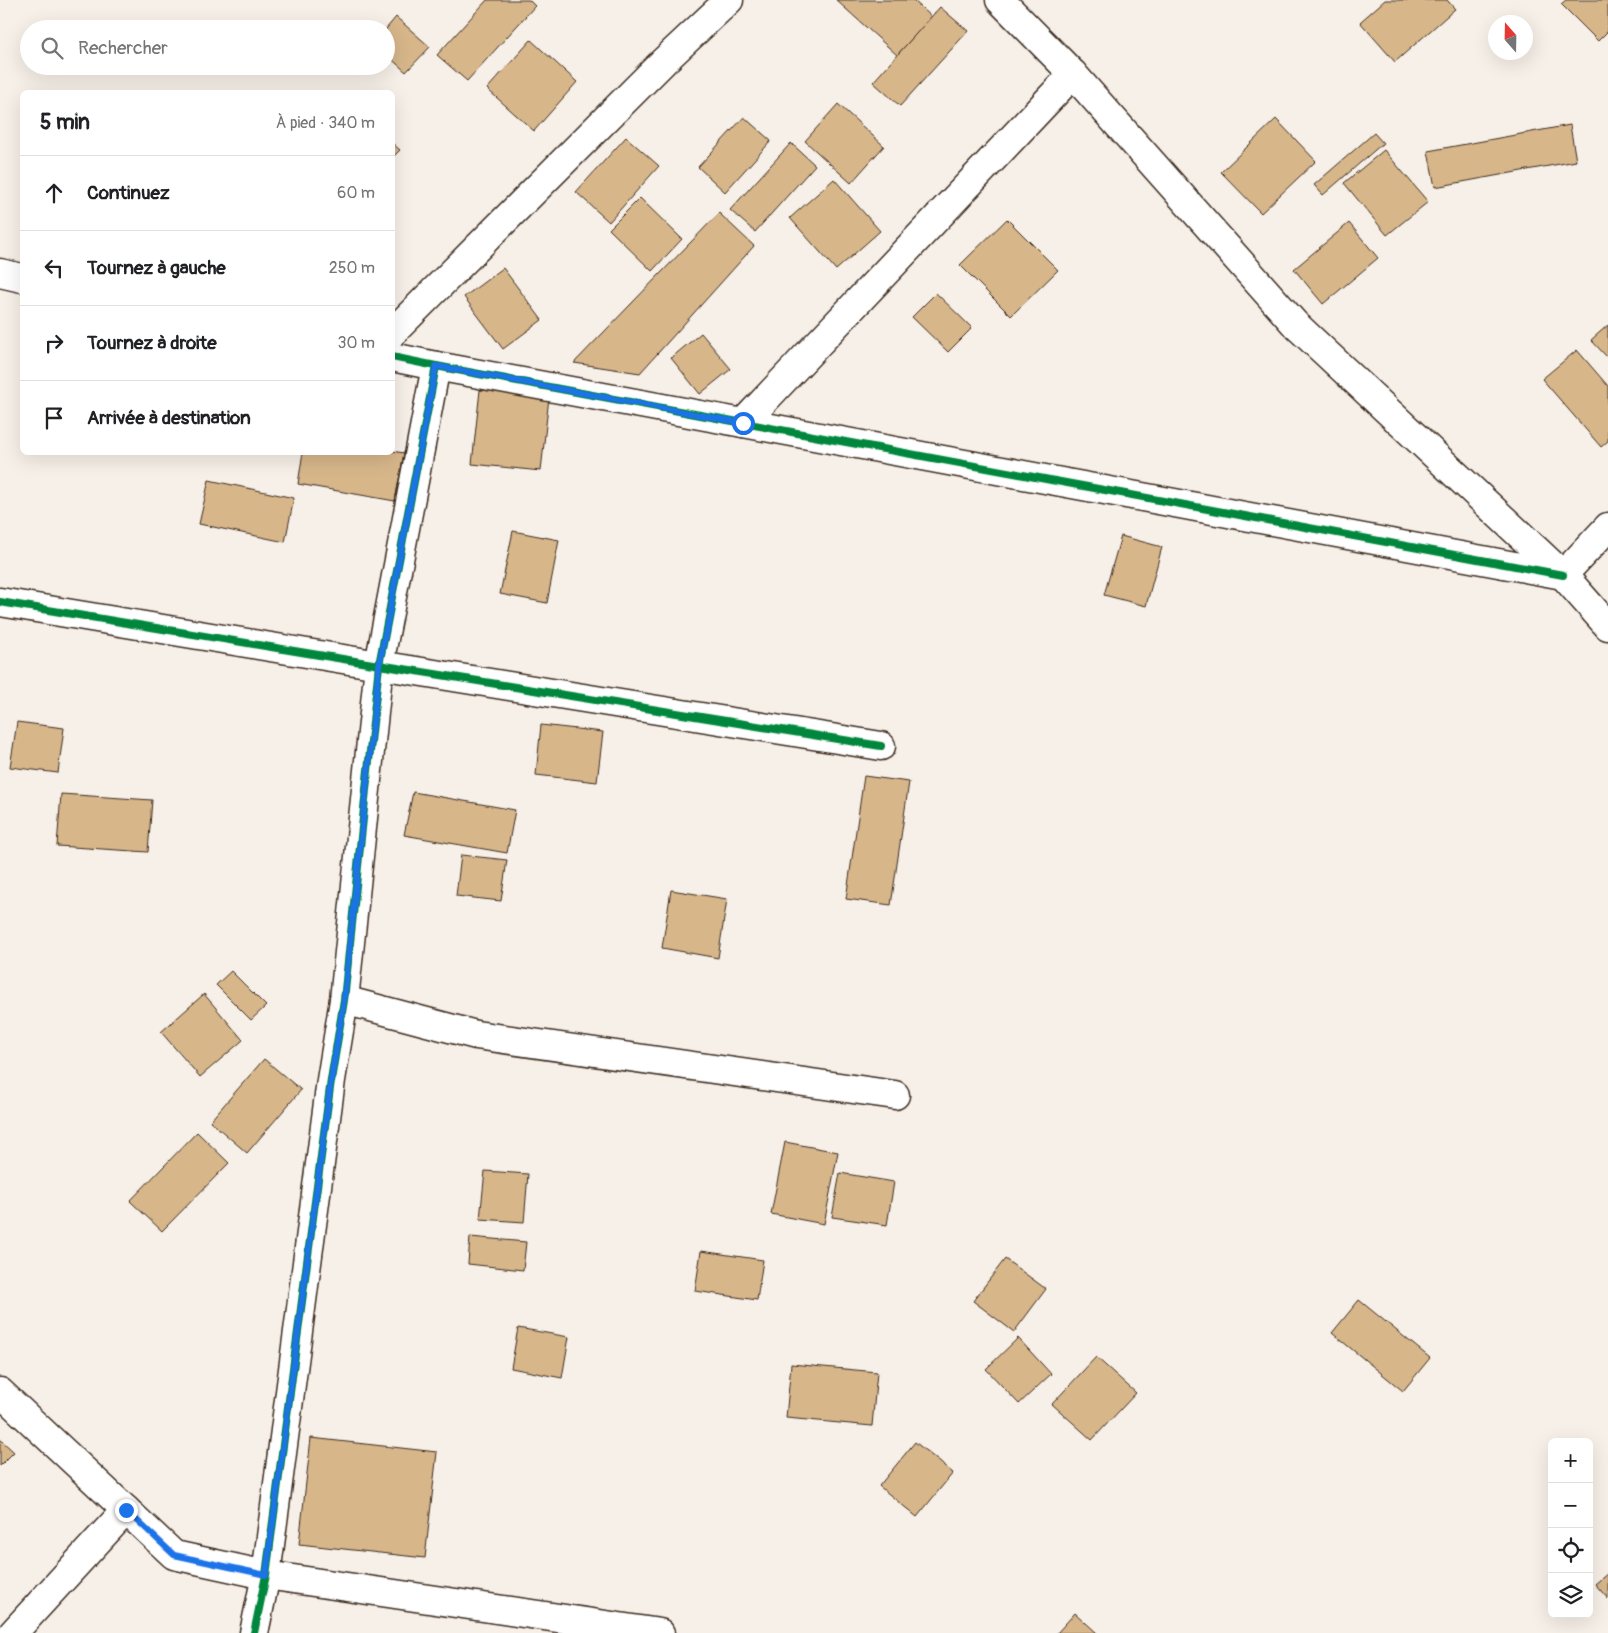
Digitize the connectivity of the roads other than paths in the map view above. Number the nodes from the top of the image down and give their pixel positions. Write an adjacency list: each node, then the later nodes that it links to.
1 (729, 0): 6 (street)
2 (1000, 0): 3 (street)
3 (1073, 74): 9 (street); 11 (street)
4 (0, 273): 5 (street)
5 (20, 278)
6 (395, 330)
7 (395, 358): 8 (street)
8 (436, 366): 9 (street); 14 (street)
9 (743, 423): 11 (street)
10 (1608, 527): 11 (street)
11 (1563, 575): 13 (street)
12 (0, 602): 14 (street)
13 (1608, 626)
14 (379, 666): 15 (street); 16 (street)
15 (881, 746)
16 (344, 1000): 17 (street); 20 (street)
17 (895, 1095)
18 (0, 1392): 19 (street)
19 (126, 1510): 20 (street); 21 (street)
20 (266, 1575): 22 (street); 23 (street)
21 (13, 1633)
22 (254, 1633)
23 (660, 1633)

